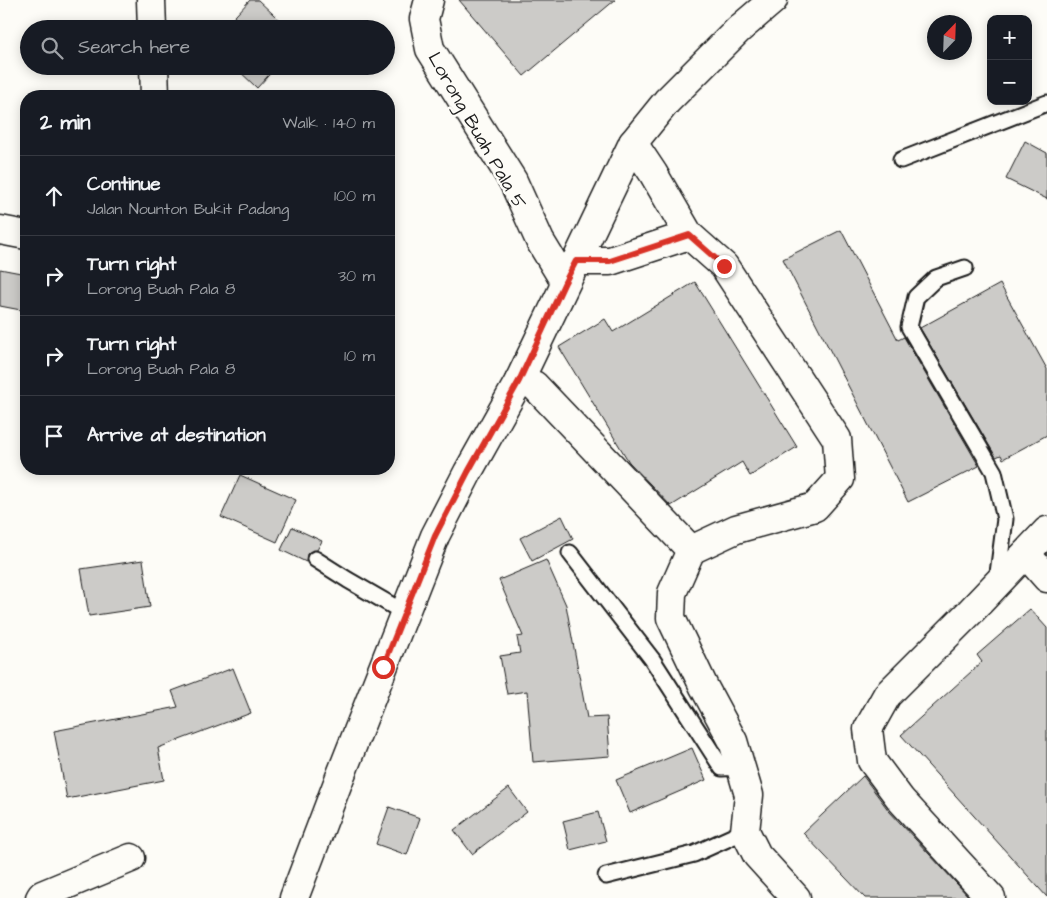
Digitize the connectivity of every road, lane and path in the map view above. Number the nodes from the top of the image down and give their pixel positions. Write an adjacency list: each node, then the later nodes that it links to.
1 (151, 0): 4 (street)
2 (429, 0): 14 (street, Lorong Buah Pala 5)
3 (773, 0): 8 (street)
4 (152, 20)
5 (154, 75): 6 (street)
6 (155, 90)
7 (1047, 103): 9 (lane)
8 (633, 143): 12 (street); 14 (street)
9 (901, 160)
10 (0, 230): 11 (street)
11 (20, 234)
12 (689, 235): 14 (street); 17 (street)
13 (965, 268): 22 (lane)
14 (571, 271): 15 (street)
15 (519, 381): 17 (street); 23 (street)
16 (1047, 531): 19 (street)
17 (691, 550): 24 (street)
18 (570, 553): 24 (lane)
19 (1026, 554): 21 (street); 22 (street)
20 (315, 559): 23 (lane)
21 (1047, 578)
22 (996, 584): 31 (street)
23 (405, 613): 29 (street)
24 (741, 767): 25 (street)
25 (745, 831): 27 (lane); 30 (street)
26 (131, 858): 28 (street)
27 (606, 876)
28 (40, 898)
29 (294, 898)
30 (796, 898)
31 (990, 898)

